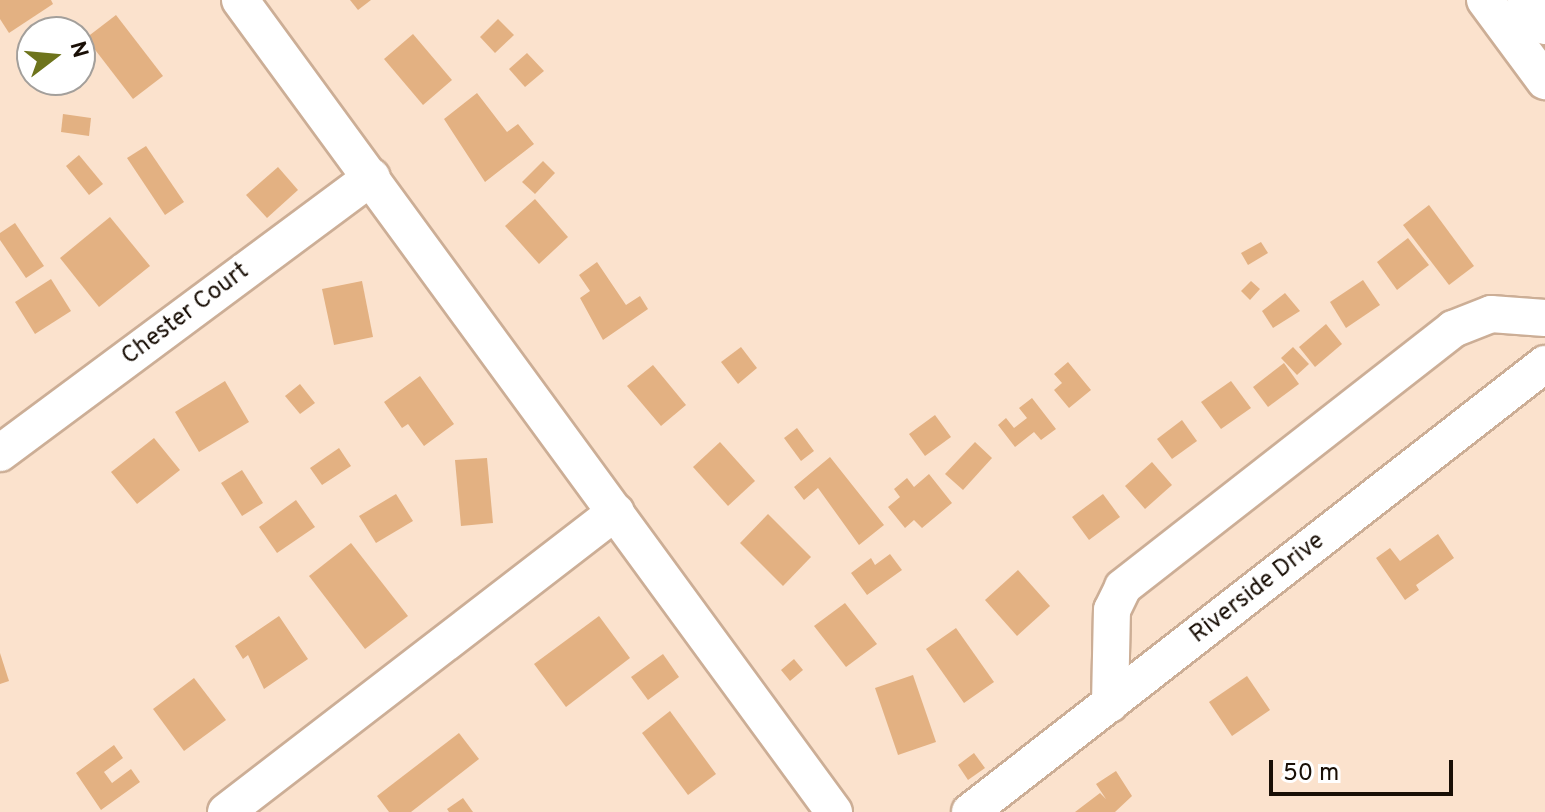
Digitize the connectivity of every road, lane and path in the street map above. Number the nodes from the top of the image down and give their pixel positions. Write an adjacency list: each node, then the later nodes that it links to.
1 (240, 0): 6 (street)
2 (1485, 0): 5 (street)
3 (1526, 0): 4 (street)
4 (1545, 26)
5 (1545, 81)
6 (372, 177): 9 (street, Chester Court); 10 (street)
7 (1545, 318): 11 (street)
8 (1545, 364): 11 (street, Riverside Drive)
9 (0, 453)
10 (616, 512): 12 (street); 13 (street)
11 (1110, 704): 14 (street, Riverside Drive)
12 (226, 812)
13 (834, 812)
14 (970, 812)

